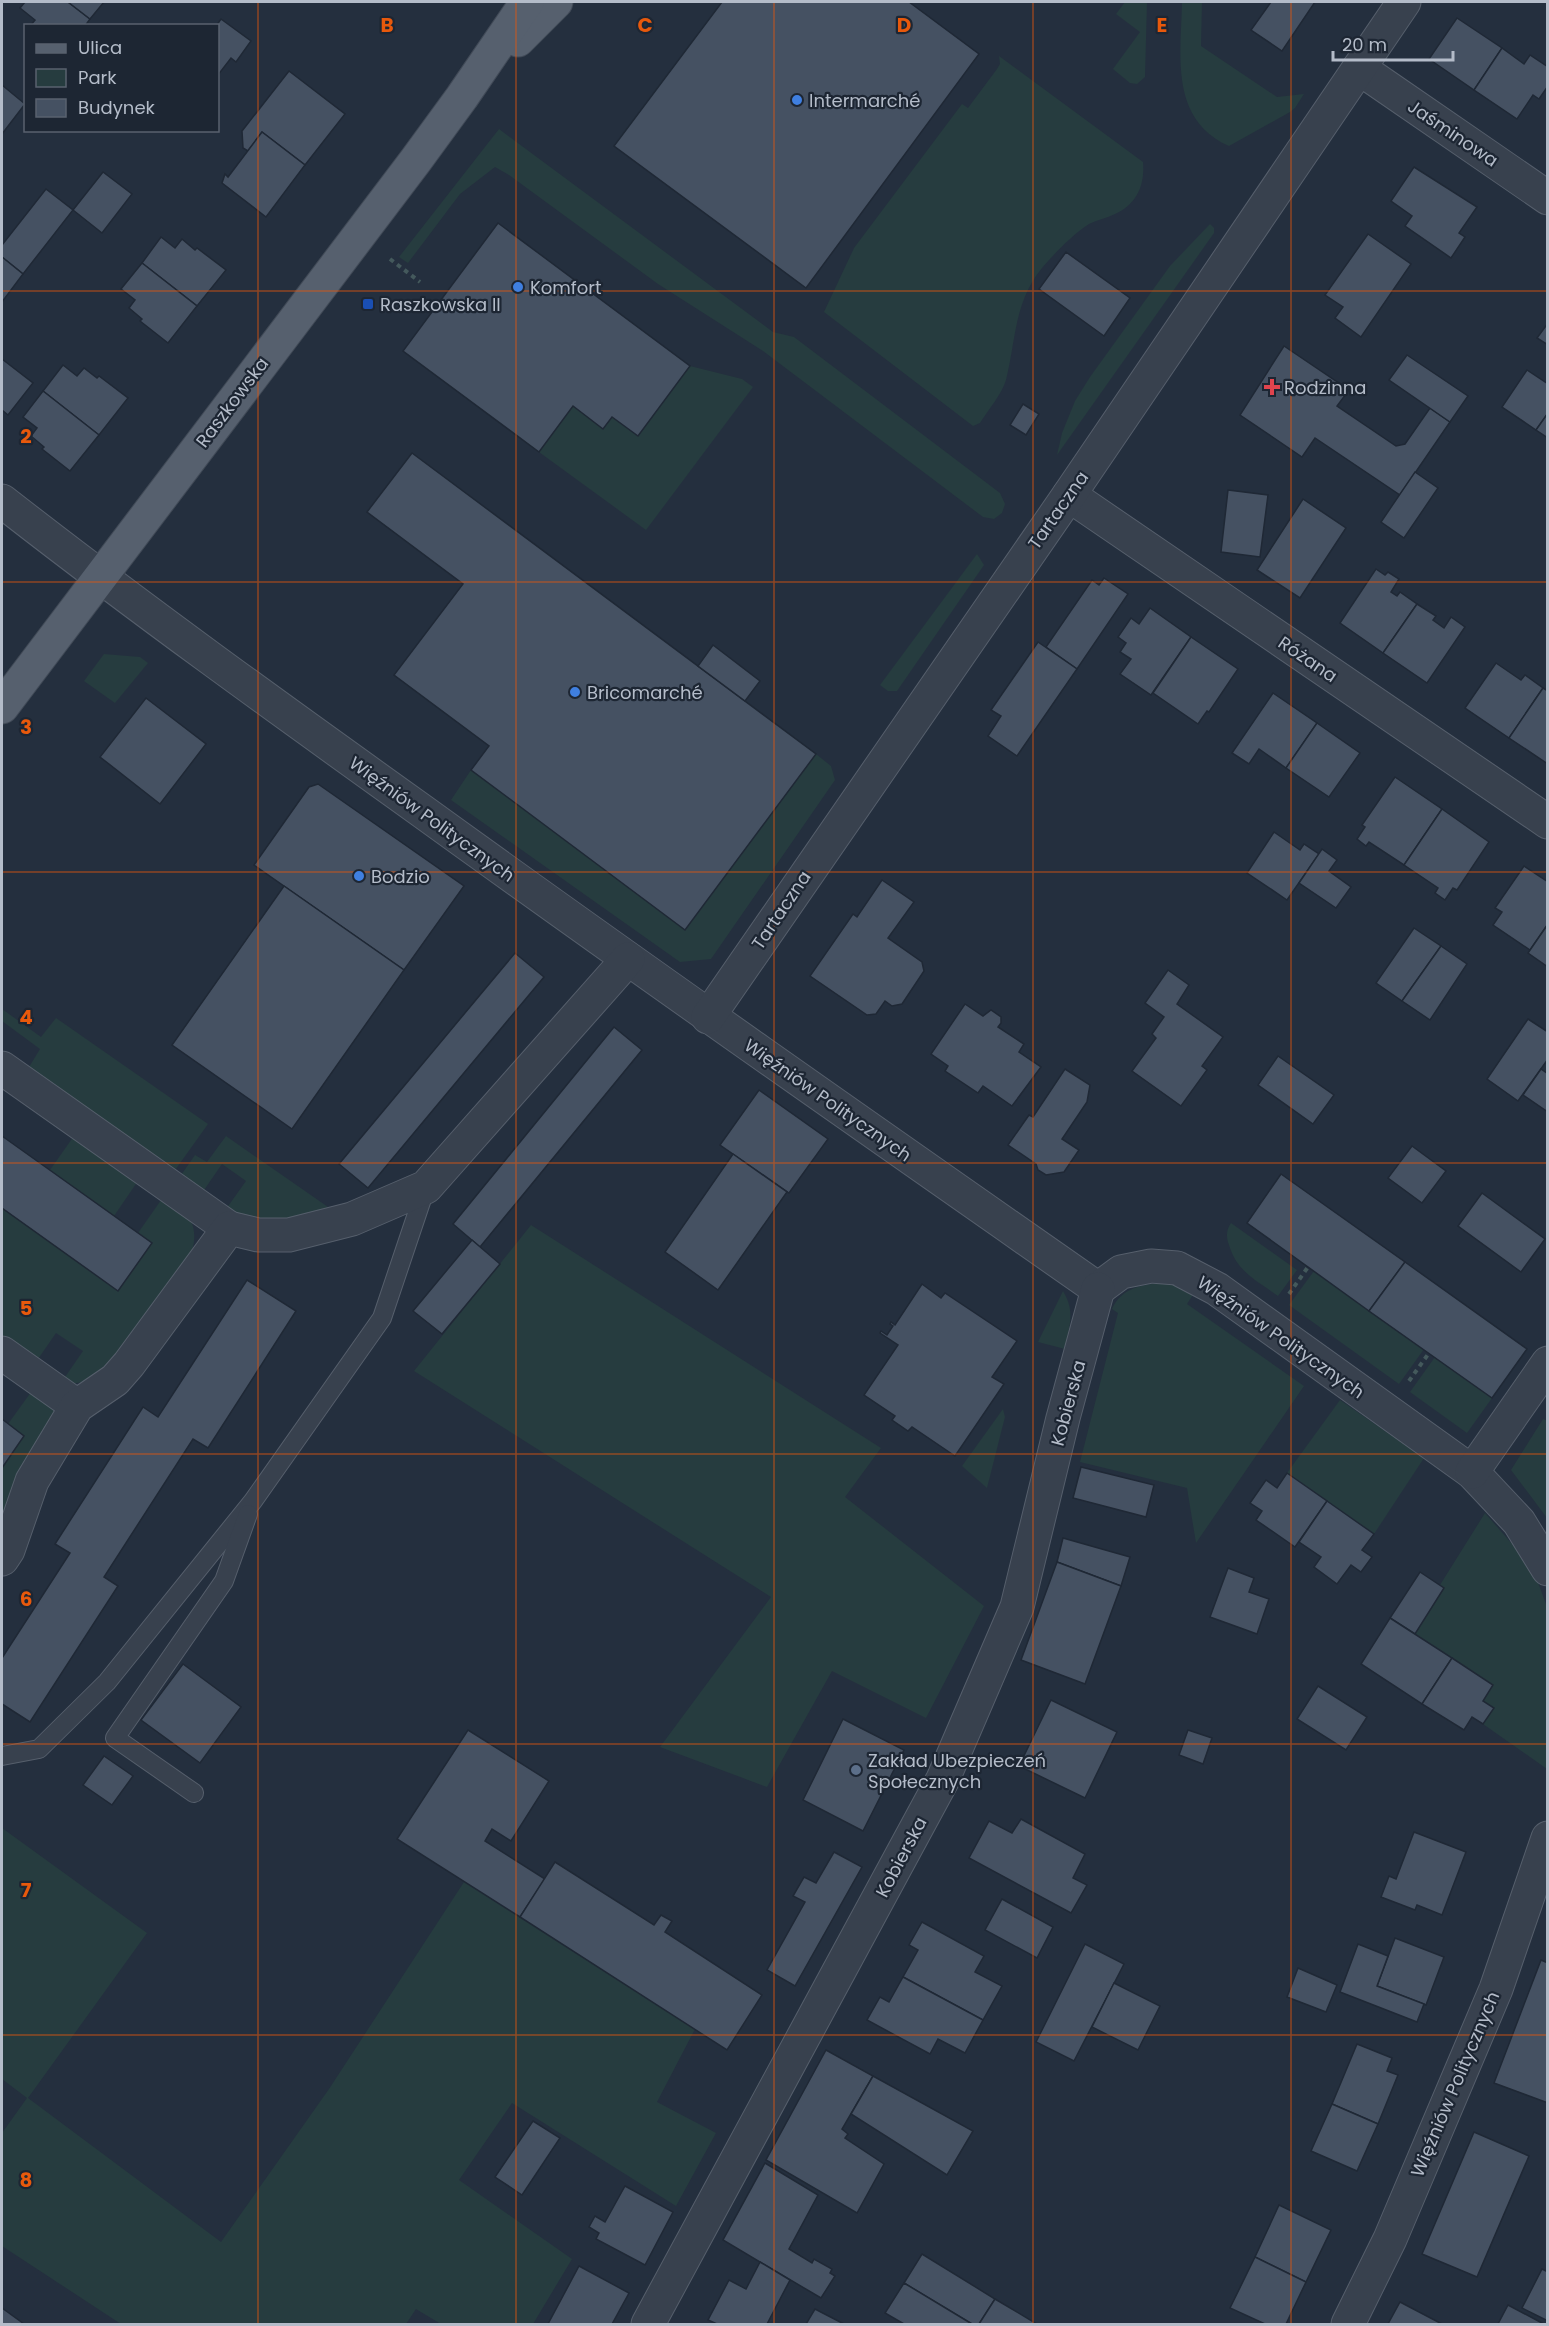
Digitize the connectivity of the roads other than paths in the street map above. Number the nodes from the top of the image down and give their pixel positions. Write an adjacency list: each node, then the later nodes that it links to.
1 (527, 2): 5 (main road, Raszkowska)
2 (556, 2): 5 (main road, Raszkowska)
3 (1404, 2): 4 (street, Tartaczna)
4 (1359, 68): 6 (street, Jaśminowa); 7 (street, Tartaczna)
5 (462, 97): 9 (main road, Raszkowska)
6 (1548, 198)
7 (1068, 495): 11 (street, Różana); 13 (street, Tartaczna)
8 (2, 501): 9 (street, Więźniów Politycznych)
9 (99, 576): 10 (main road, Raszkowska); 12 (street, Więźniów Politycznych)
10 (2, 706)
11 (1548, 822)
12 (628, 959): 13 (street, Więźniów Politycznych); 15 (street)
13 (708, 1017): 17 (street, Więźniów Politycznych)
14 (2, 1068): 16 (street)
15 (426, 1187): 16 (street); 22 (lane)
16 (229, 1228): 20 (street)
17 (1098, 1289): 21 (street, Więźniów Politycznych); 28 (street, Kobierska)
18 (2, 1353): 20 (street)
19 (1548, 1363): 21 (street)
20 (77, 1406): 23 (street)
21 (1472, 1472): 24 (street, Więźniów Politycznych)
22 (253, 1501): 25 (lane); 26 (lane)
23 (2, 1559)
24 (1548, 1569)
25 (2, 1756)
26 (194, 1793)
27 (1548, 1838): 29 (street, Więźniów Politycznych)
28 (648, 2325)
29 (1348, 2325)

